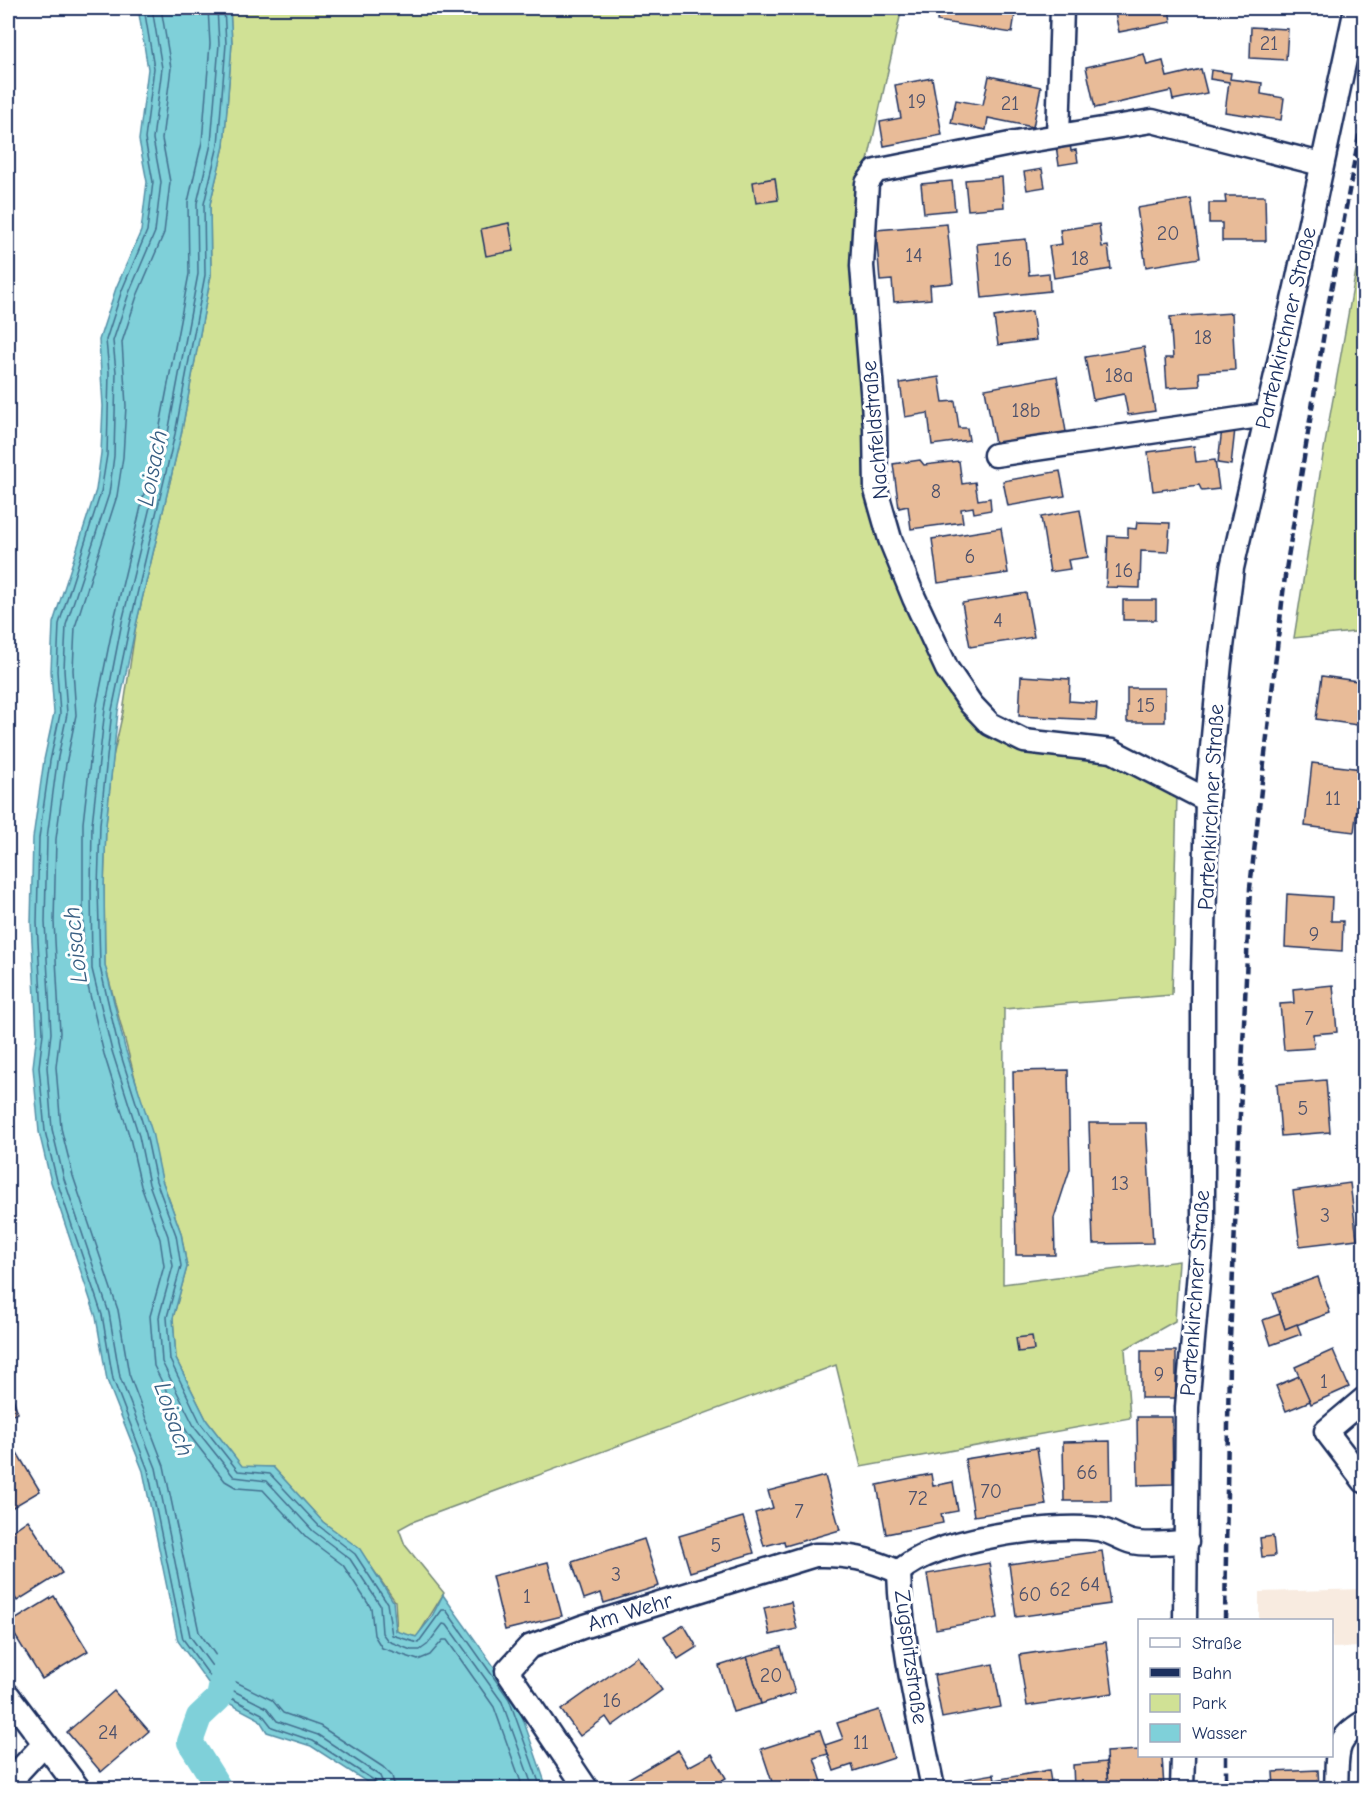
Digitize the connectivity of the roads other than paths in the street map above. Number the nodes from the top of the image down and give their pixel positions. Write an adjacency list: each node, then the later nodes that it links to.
1 (1062, 8): 3 (street)
2 (1356, 8): 4 (street, Partenkirchner Straße)
3 (1058, 136): 4 (street, Nachfeldstraße); 7 (street, Nachfeldstraße)
4 (1321, 164): 5 (street, Partenkirchner Straße)
5 (1266, 415): 6 (street); 7 (street, Partenkirchner Straße)
6 (994, 454)
7 (1207, 800): 10 (street, Partenkirchner Straße)
8 (1365, 1399): 9 (street)
9 (1365, 1481)
10 (1187, 1542): 11 (street, Zugspitzstraße); 12 (street, Partenkirchner Straße)
11 (899, 1572): 19 (street, Am Wehr); 20 (street, Zugspitzstraße)
12 (1185, 1619)
13 (8, 1695): 15 (street)
14 (1365, 1722): 22 (street)
15 (43, 1744): 17 (street); 18 (street)
16 (1183, 1757): 21 (street)
17 (11, 1788)
18 (78, 1788)
19 (586, 1788)
20 (933, 1788)
21 (1182, 1788)
22 (1336, 1788)

